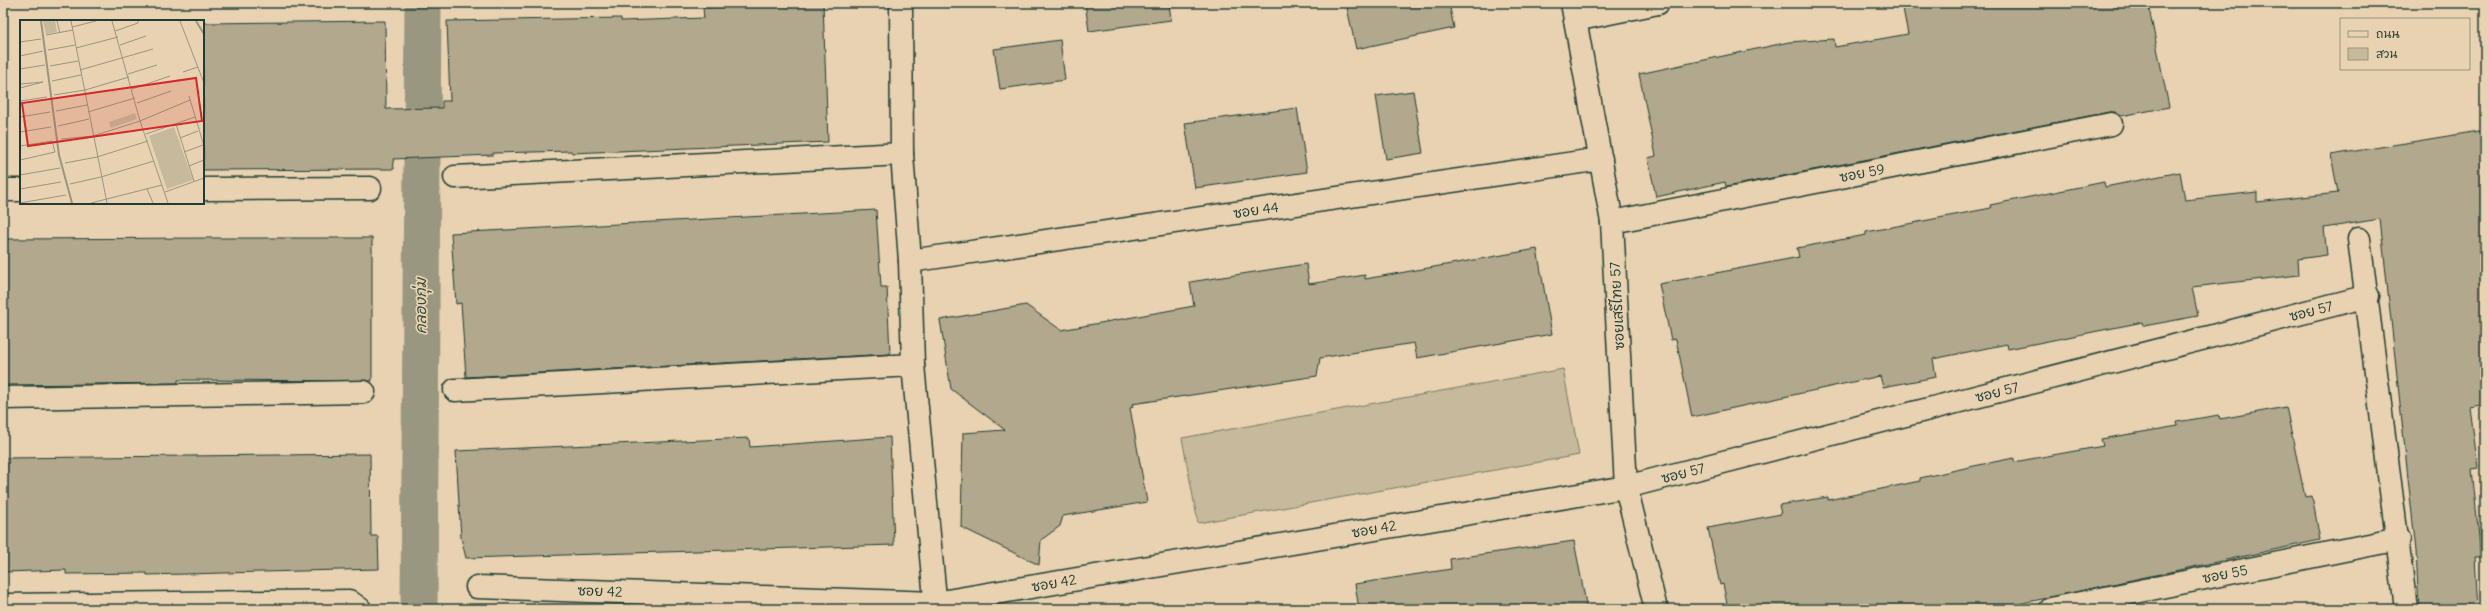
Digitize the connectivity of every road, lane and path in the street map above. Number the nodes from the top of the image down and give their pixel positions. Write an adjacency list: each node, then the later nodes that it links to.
1 (901, 3): 5 (street)
2 (1658, 3): 3 (street)
3 (1573, 11): 6 (street, ซอยเสรีไทย 57)
4 (2111, 124): 12 (street, ซอย 59)
5 (902, 154): 7 (street); 14 (street)
6 (1601, 159): 12 (street, ซอยเสรีไทย 57); 14 (street, ซอย 44)
7 (454, 177)
8 (370, 188): 9 (street)
9 (204, 189)
10 (3, 190): 11 (street)
11 (20, 190)
12 (1612, 222): 20 (street, ซอยเสรีไทย 57)
13 (2359, 239): 15 (street)
14 (910, 261): 16 (street)
15 (2368, 296): 20 (street, ซอย 57); 21 (street)
16 (913, 365): 17 (street); 25 (street)
17 (456, 390)
18 (364, 392): 19 (street)
19 (3, 398)
20 (1626, 487): 25 (street, ซอย 42); 27 (street, ซอยเสรีไทย 57)
21 (2398, 539): 23 (street, ซอย 55); 29 (street)
22 (477, 587): 25 (street, ซอย 42)
23 (2120, 602): 28 (street, ซอย 55)
24 (3, 605): 26 (street)
25 (936, 606)
26 (360, 609)
27 (1656, 609)
28 (2051, 609)
29 (2406, 609)

